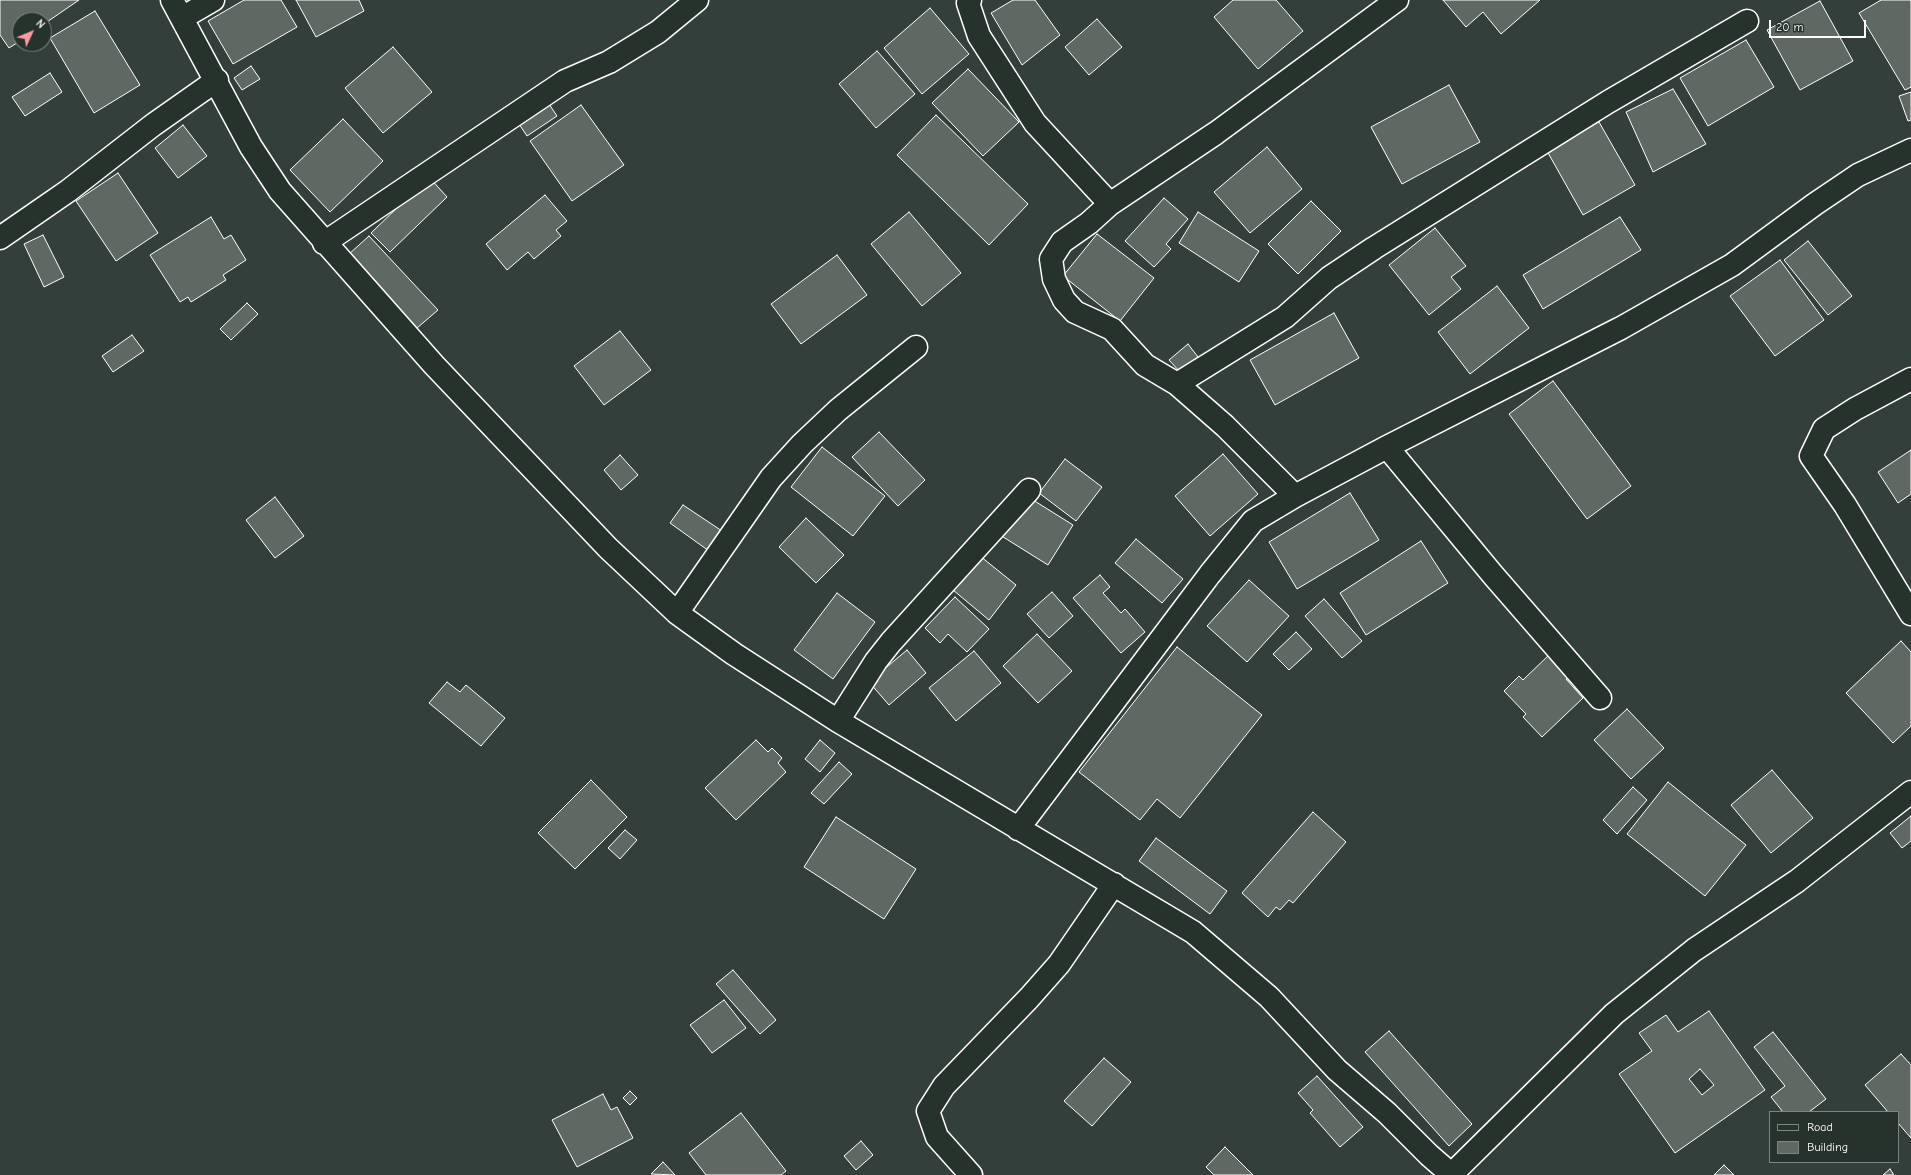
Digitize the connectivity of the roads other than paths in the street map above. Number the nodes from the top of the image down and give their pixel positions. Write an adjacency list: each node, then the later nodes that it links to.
1 (213, 0): 5 (street)
2 (697, 0): 11 (street)
3 (970, 0): 9 (street)
4 (1397, 0): 9 (street)
5 (177, 9): 7 (street)
6 (1747, 20): 14 (street)
7 (217, 80): 10 (street); 11 (street)
8 (1911, 150): 15 (street)
9 (1110, 204): 14 (street)
10 (0, 238)
11 (324, 243): 18 (street)
12 (916, 347): 18 (street)
13 (1911, 379): 19 (street)
14 (1177, 384): 17 (street)
15 (1387, 447): 17 (street); 20 (street)
16 (1029, 490): 21 (street)
17 (1295, 496): 23 (street)
18 (677, 613): 21 (street)
19 (1911, 614)
20 (1600, 698)
21 (838, 721): 23 (street)
22 (1911, 792): 26 (street)
23 (1018, 829): 24 (street)
24 (1114, 884): 25 (street); 26 (street)
25 (971, 1175)
26 (1452, 1175)

